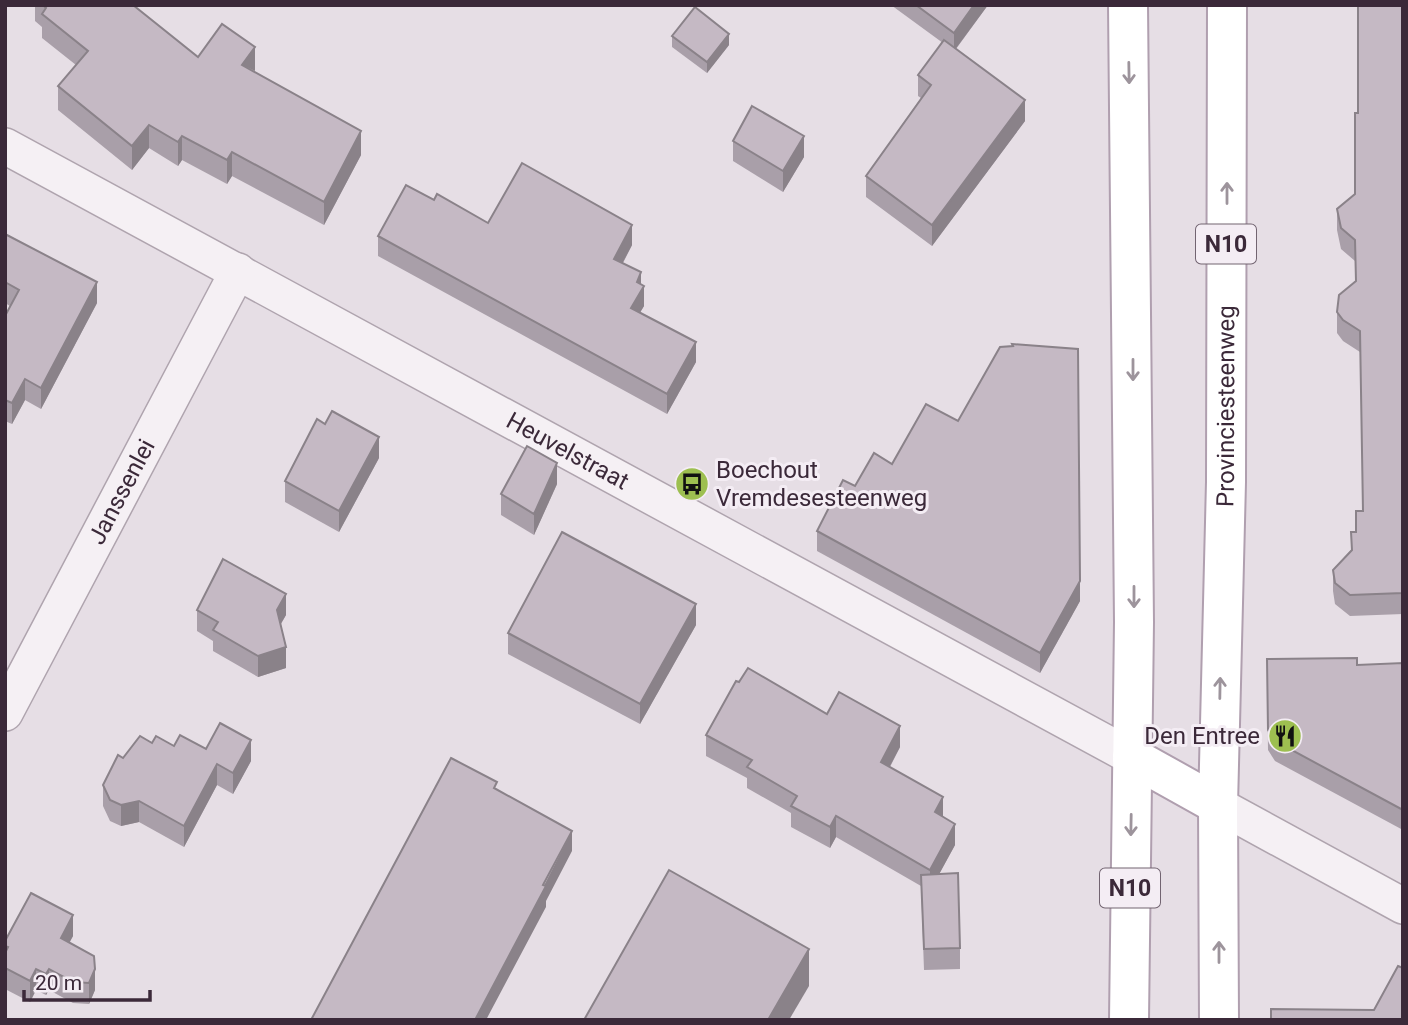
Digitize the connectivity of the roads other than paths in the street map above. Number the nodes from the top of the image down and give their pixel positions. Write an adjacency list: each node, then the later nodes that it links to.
1 (1128, 5): 6 (main road, N10, one-way to 6)
2 (1227, 5): 7 (main road, Provinciesteenweg / N10, one-way to 2)
3 (5, 146): 4 (street, Heuvelstraat)
4 (238, 271): 5 (street, Janssenlei); 6 (street, Heuvelstraat)
5 (5, 713)
6 (1132, 757): 7 (main road); 9 (main road, N10, one-way to 9)
7 (1218, 806): 8 (street); 10 (main road, Provinciesteenweg / N10, one-way to 7)
8 (1403, 906)
9 (1129, 1020)
10 (1219, 1020)

